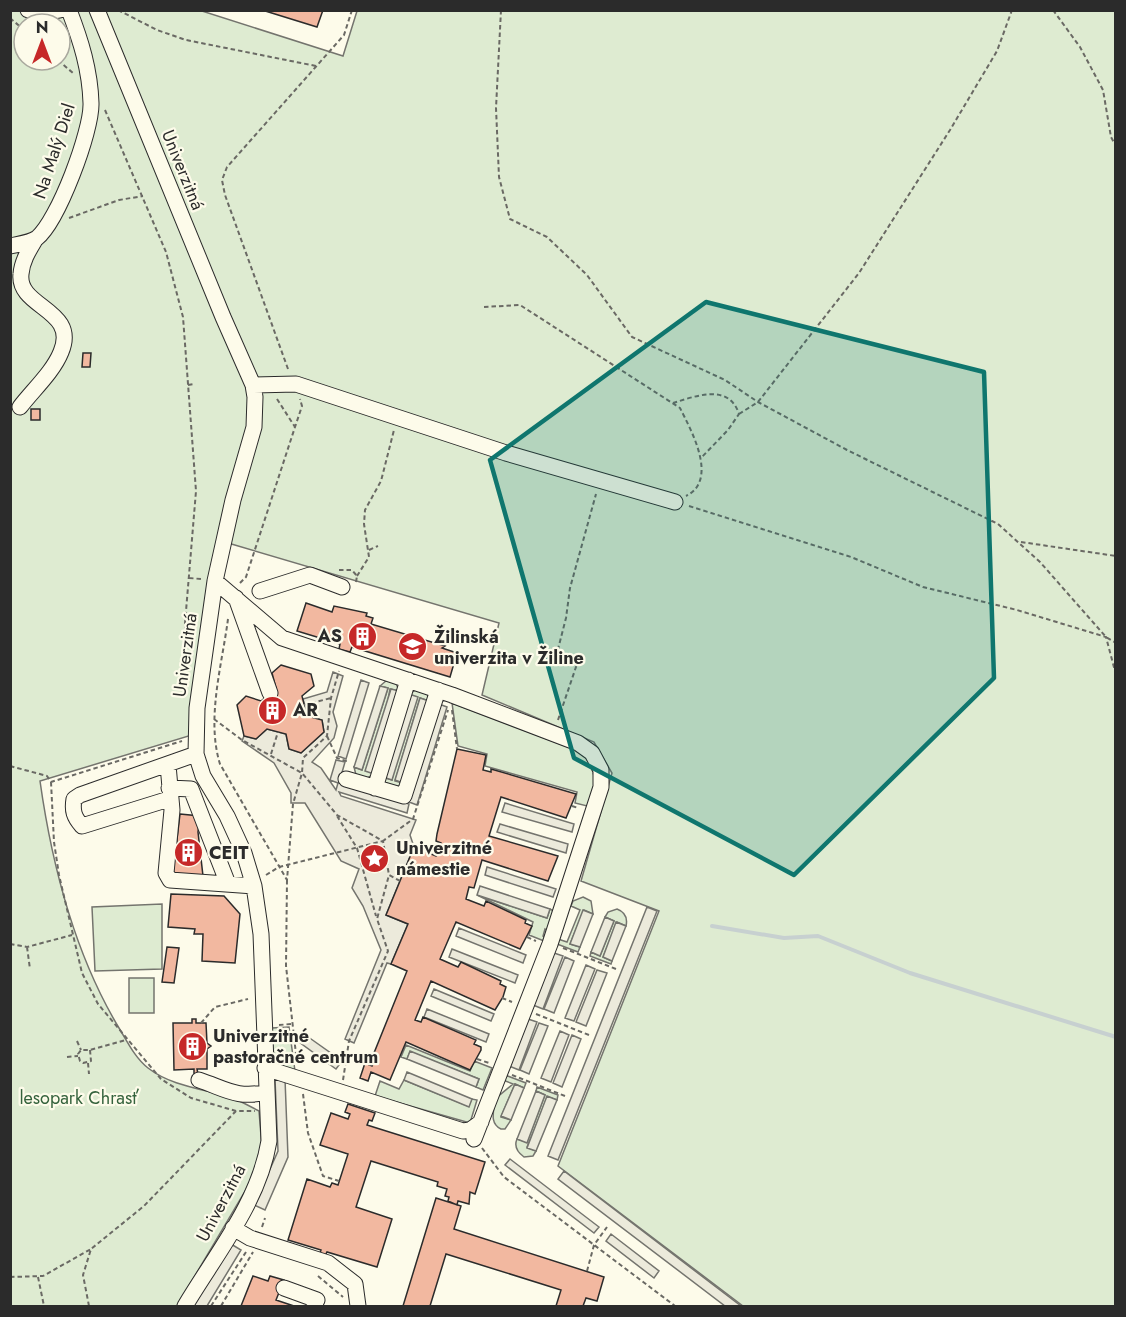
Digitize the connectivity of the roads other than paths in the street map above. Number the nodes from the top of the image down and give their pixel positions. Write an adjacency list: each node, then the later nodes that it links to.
1 (28, 10): 2 (street)
2 (60, 10)
3 (69, 10): 5 (street, Na Malý Diel)
4 (97, 10): 7 (street, Univerzitná)
5 (35, 240): 6 (street); 8 (street, Na Malý Diel)
6 (10, 246)
7 (261, 384): 9 (street); 10 (street, Univerzitná)
8 (20, 407)
9 (675, 501)
10 (215, 581): 13 (street); 17 (street, Univerzitná)
11 (342, 587): 12 (street)
12 (260, 591)
13 (234, 596): 14 (street); 16 (street)
14 (408, 680): 15 (street); 20 (street)
15 (438, 690): 20 (street); 27 (street)
16 (270, 693)
17 (196, 754): 18 (street); 23 (street, Univerzitná)
18 (168, 765): 21 (street); 21 (street)
19 (346, 779): 20 (street)
20 (375, 788)
21 (169, 793): 22 (street); 22 (street)
22 (228, 884): 23 (street)
23 (254, 886): 24 (street, Univerzitná)
24 (265, 1068): 26 (street, Univerzitná); 27 (street)
25 (199, 1080): 26 (street)
26 (267, 1092): 29 (street, Univerzitná)
27 (481, 1122): 28 (street)
28 (474, 1139)
29 (233, 1228): 31 (street, Univerzitná); 33 (street)
30 (284, 1288): 32 (street)
31 (185, 1306)
32 (314, 1306)
33 (358, 1306)

